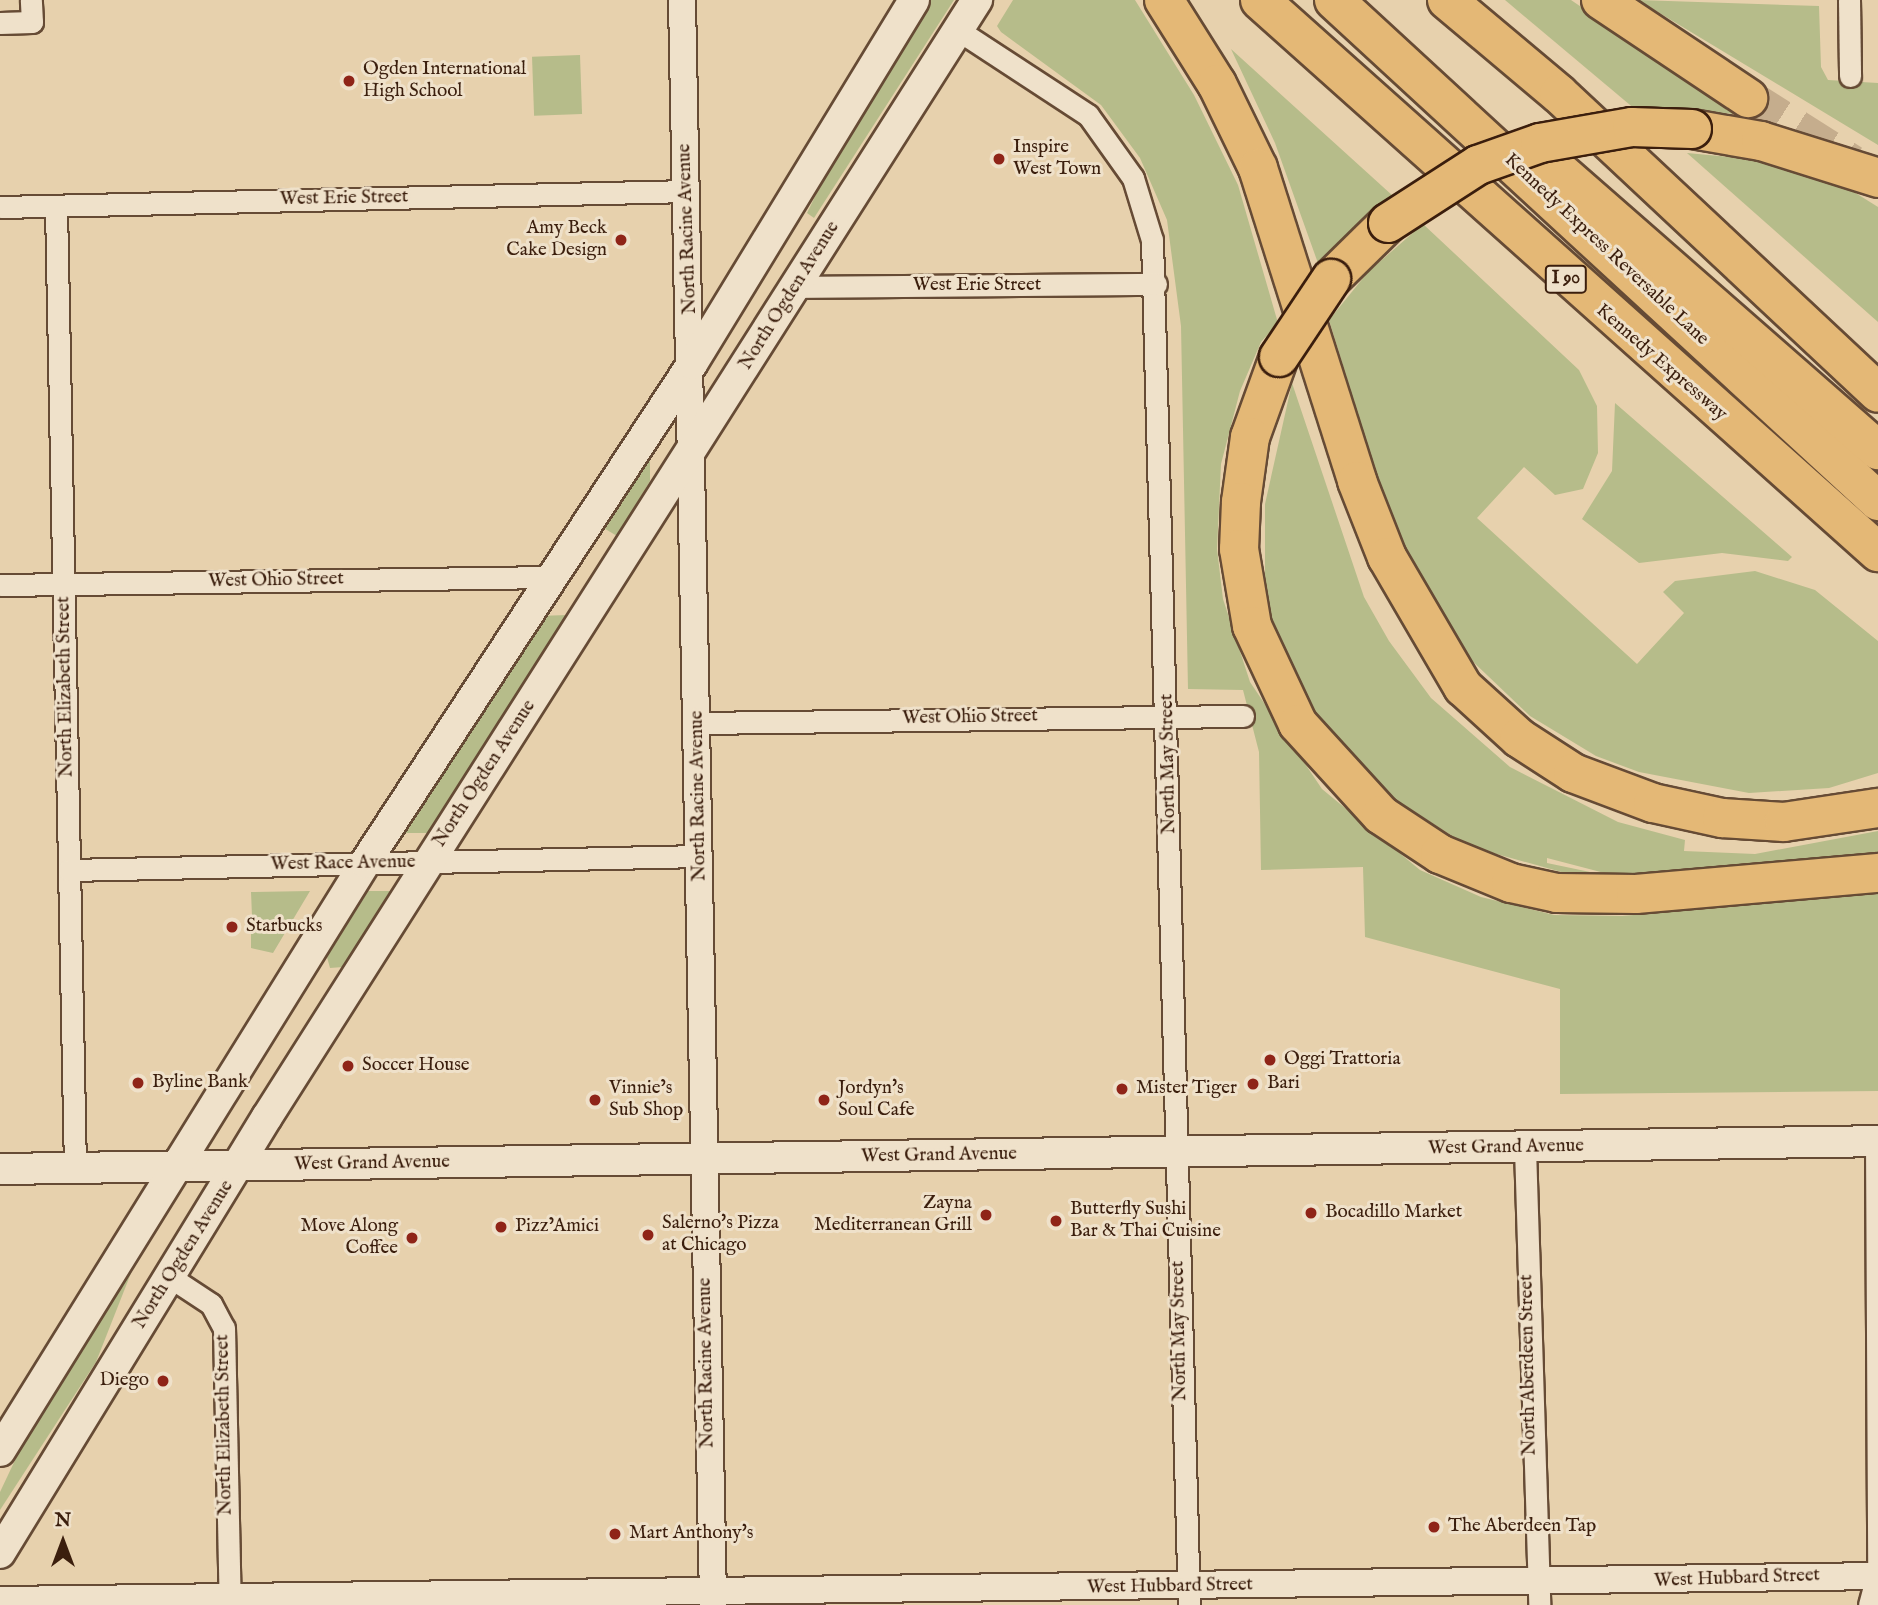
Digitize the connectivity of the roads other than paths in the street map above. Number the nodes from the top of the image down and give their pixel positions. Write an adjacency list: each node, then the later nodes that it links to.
1 (32, 0): 12 (street)
2 (682, 0): 17 (street, North Racine Avenue)
3 (914, 0): 22 (main road)
4 (977, 0): 13 (main road, North Ogden Avenue)
5 (1164, 0): 34 (highway)
6 (1260, 0): 27 (highway, Kennedy Expressway / I 90)
7 (1334, 0): 26 (highway, Kennedy Express Reversable Lane / I 90)
8 (1363, 0): 25 (highway)
9 (1447, 0): 23 (highway)
10 (1601, 0): 15 (highway)
11 (1849, 0): 14 (street)
12 (0, 23)
13 (958, 30): 20 (street, North May Street); 21 (main road, North Ogden Avenue)
14 (1850, 76)
15 (1748, 98)
16 (1878, 178): 39 (highway, bridge)
17 (687, 191): 18 (street, West Erie Street); 22 (street, North Racine Avenue)
18 (56, 206): 19 (street, West Erie Street); 29 (street, North Elizabeth Street)
19 (0, 207)
20 (1156, 284): 21 (street, West Erie Street); 31 (street, North May Street)
21 (797, 287): 24 (main road, North Ogden Avenue)
22 (692, 364): 24 (street, North Racine Avenue); 28 (main road)
23 (1878, 393)
24 (694, 446): 33 (street, North Racine Avenue); 36 (main road, North Ogden Avenue)
25 (1878, 450)
26 (1878, 501)
27 (1878, 552)
28 (553, 577): 29 (street, West Ohio Street); 37 (main road)
29 (64, 584): 30 (street, West Ohio Street); 38 (street, North Elizabeth Street)
30 (0, 585)
31 (1168, 716): 32 (street, West Ohio Street); 33 (street, West Ohio Street); 42 (street, North May Street)
32 (1243, 716)
33 (698, 723): 35 (street, North Racine Avenue)
34 (1878, 808)
35 (700, 856): 36 (street, West Race Avenue); 43 (street, North Racine Avenue)
36 (429, 862): 37 (street, West Race Avenue); 45 (main road, North Ogden Avenue)
37 (365, 863): 38 (street, West Race Avenue); 44 (main road)
38 (69, 870): 46 (street, North Elizabeth Street)
39 (1878, 873)
40 (1877, 1141): 41 (main road, West Grand Avenue); 51 (street)
41 (1525, 1147): 42 (main road, West Grand Avenue); 52 (street, North Aberdeen Street)
42 (1176, 1153): 43 (main road, West Grand Avenue); 53 (street, North May Street)
43 (705, 1160): 45 (main road, West Grand Avenue); 55 (street, North Racine Avenue)
44 (180, 1166): 45 (main road, West Grand Avenue); 46 (main road, West Grand Avenue); 49 (main road)
45 (240, 1166): 48 (main road, North Ogden Avenue)
46 (75, 1168): 47 (main road, West Grand Avenue)
47 (0, 1169)
48 (170, 1276): 50 (main road, North Ogden Avenue); 56 (street, North Elizabeth Street)
49 (0, 1451)
50 (0, 1553)
51 (1878, 1577): 52 (street, West Hubbard Street); 57 (street)
52 (1533, 1598): 53 (street, West Hubbard Street)
53 (1185, 1599): 55 (street, West Hubbard Street)
54 (0, 1600): 56 (street, West Hubbard Street)
55 (709, 1601): 56 (street, West Hubbard Street)
56 (229, 1603)
57 (1869, 1605)

